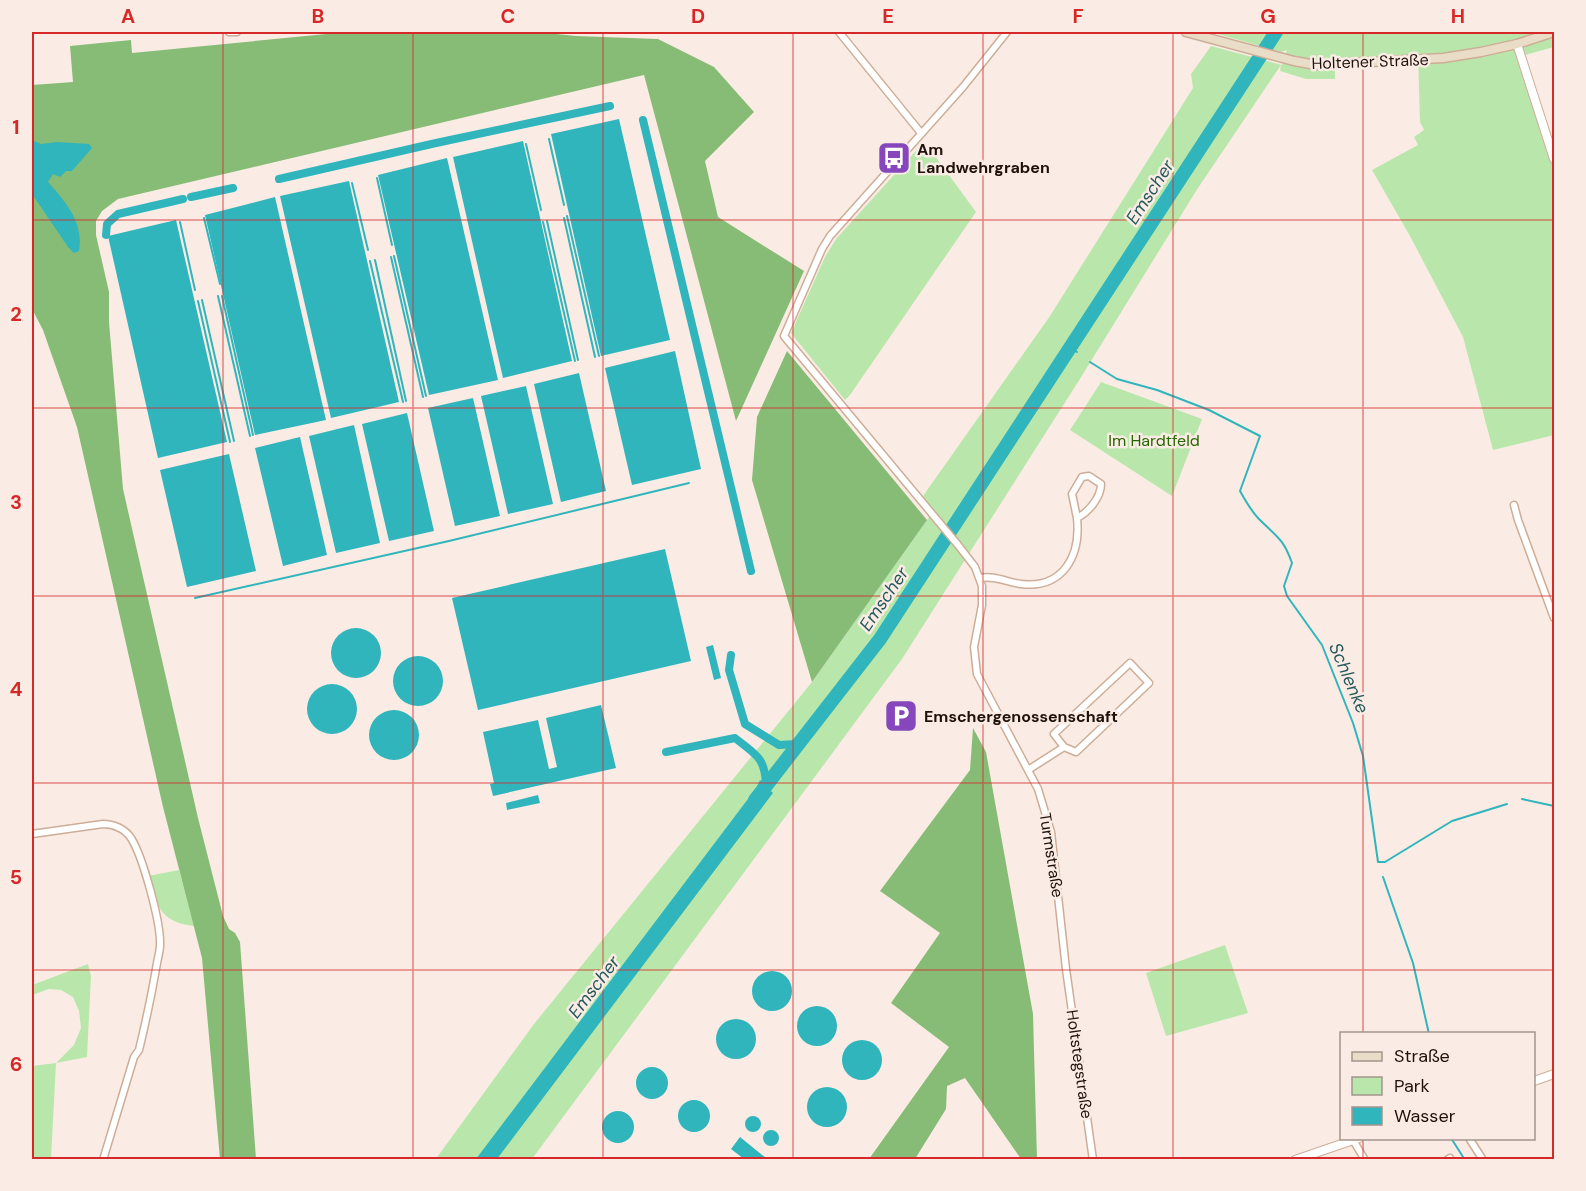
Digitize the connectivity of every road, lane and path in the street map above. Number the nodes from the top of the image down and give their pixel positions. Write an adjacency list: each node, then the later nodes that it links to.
1 (229, 32): 2 (street)
2 (237, 32)
3 (840, 32): 8 (street)
4 (1007, 32): 8 (street)
5 (1186, 32): 7 (main road, Holtener Straße)
6 (1554, 32): 7 (main road, Holtener Straße)
7 (1517, 44): 9 (street)
8 (921, 133): 12 (street)
9 (1554, 159)
10 (1514, 505): 13 (street)
11 (1077, 518): 11 (street); 12 (street)
12 (980, 578): 15 (street, Turmstraße)
13 (1554, 618)
14 (1064, 747): 14 (street); 15 (street)
15 (1028, 770): 17 (street, Turmstraße)
16 (32, 834): 23 (street)
17 (1066, 969): 24 (street, Holtstegstraße)
18 (1554, 1074): 19 (street)
19 (1535, 1080)
20 (1353, 1140): 25 (street)
21 (1356, 1140): 26 (street)
22 (1470, 1140): 27 (street)
23 (103, 1160)
24 (1093, 1160)
25 (1295, 1160)
26 (1365, 1160)
27 (1483, 1160)

